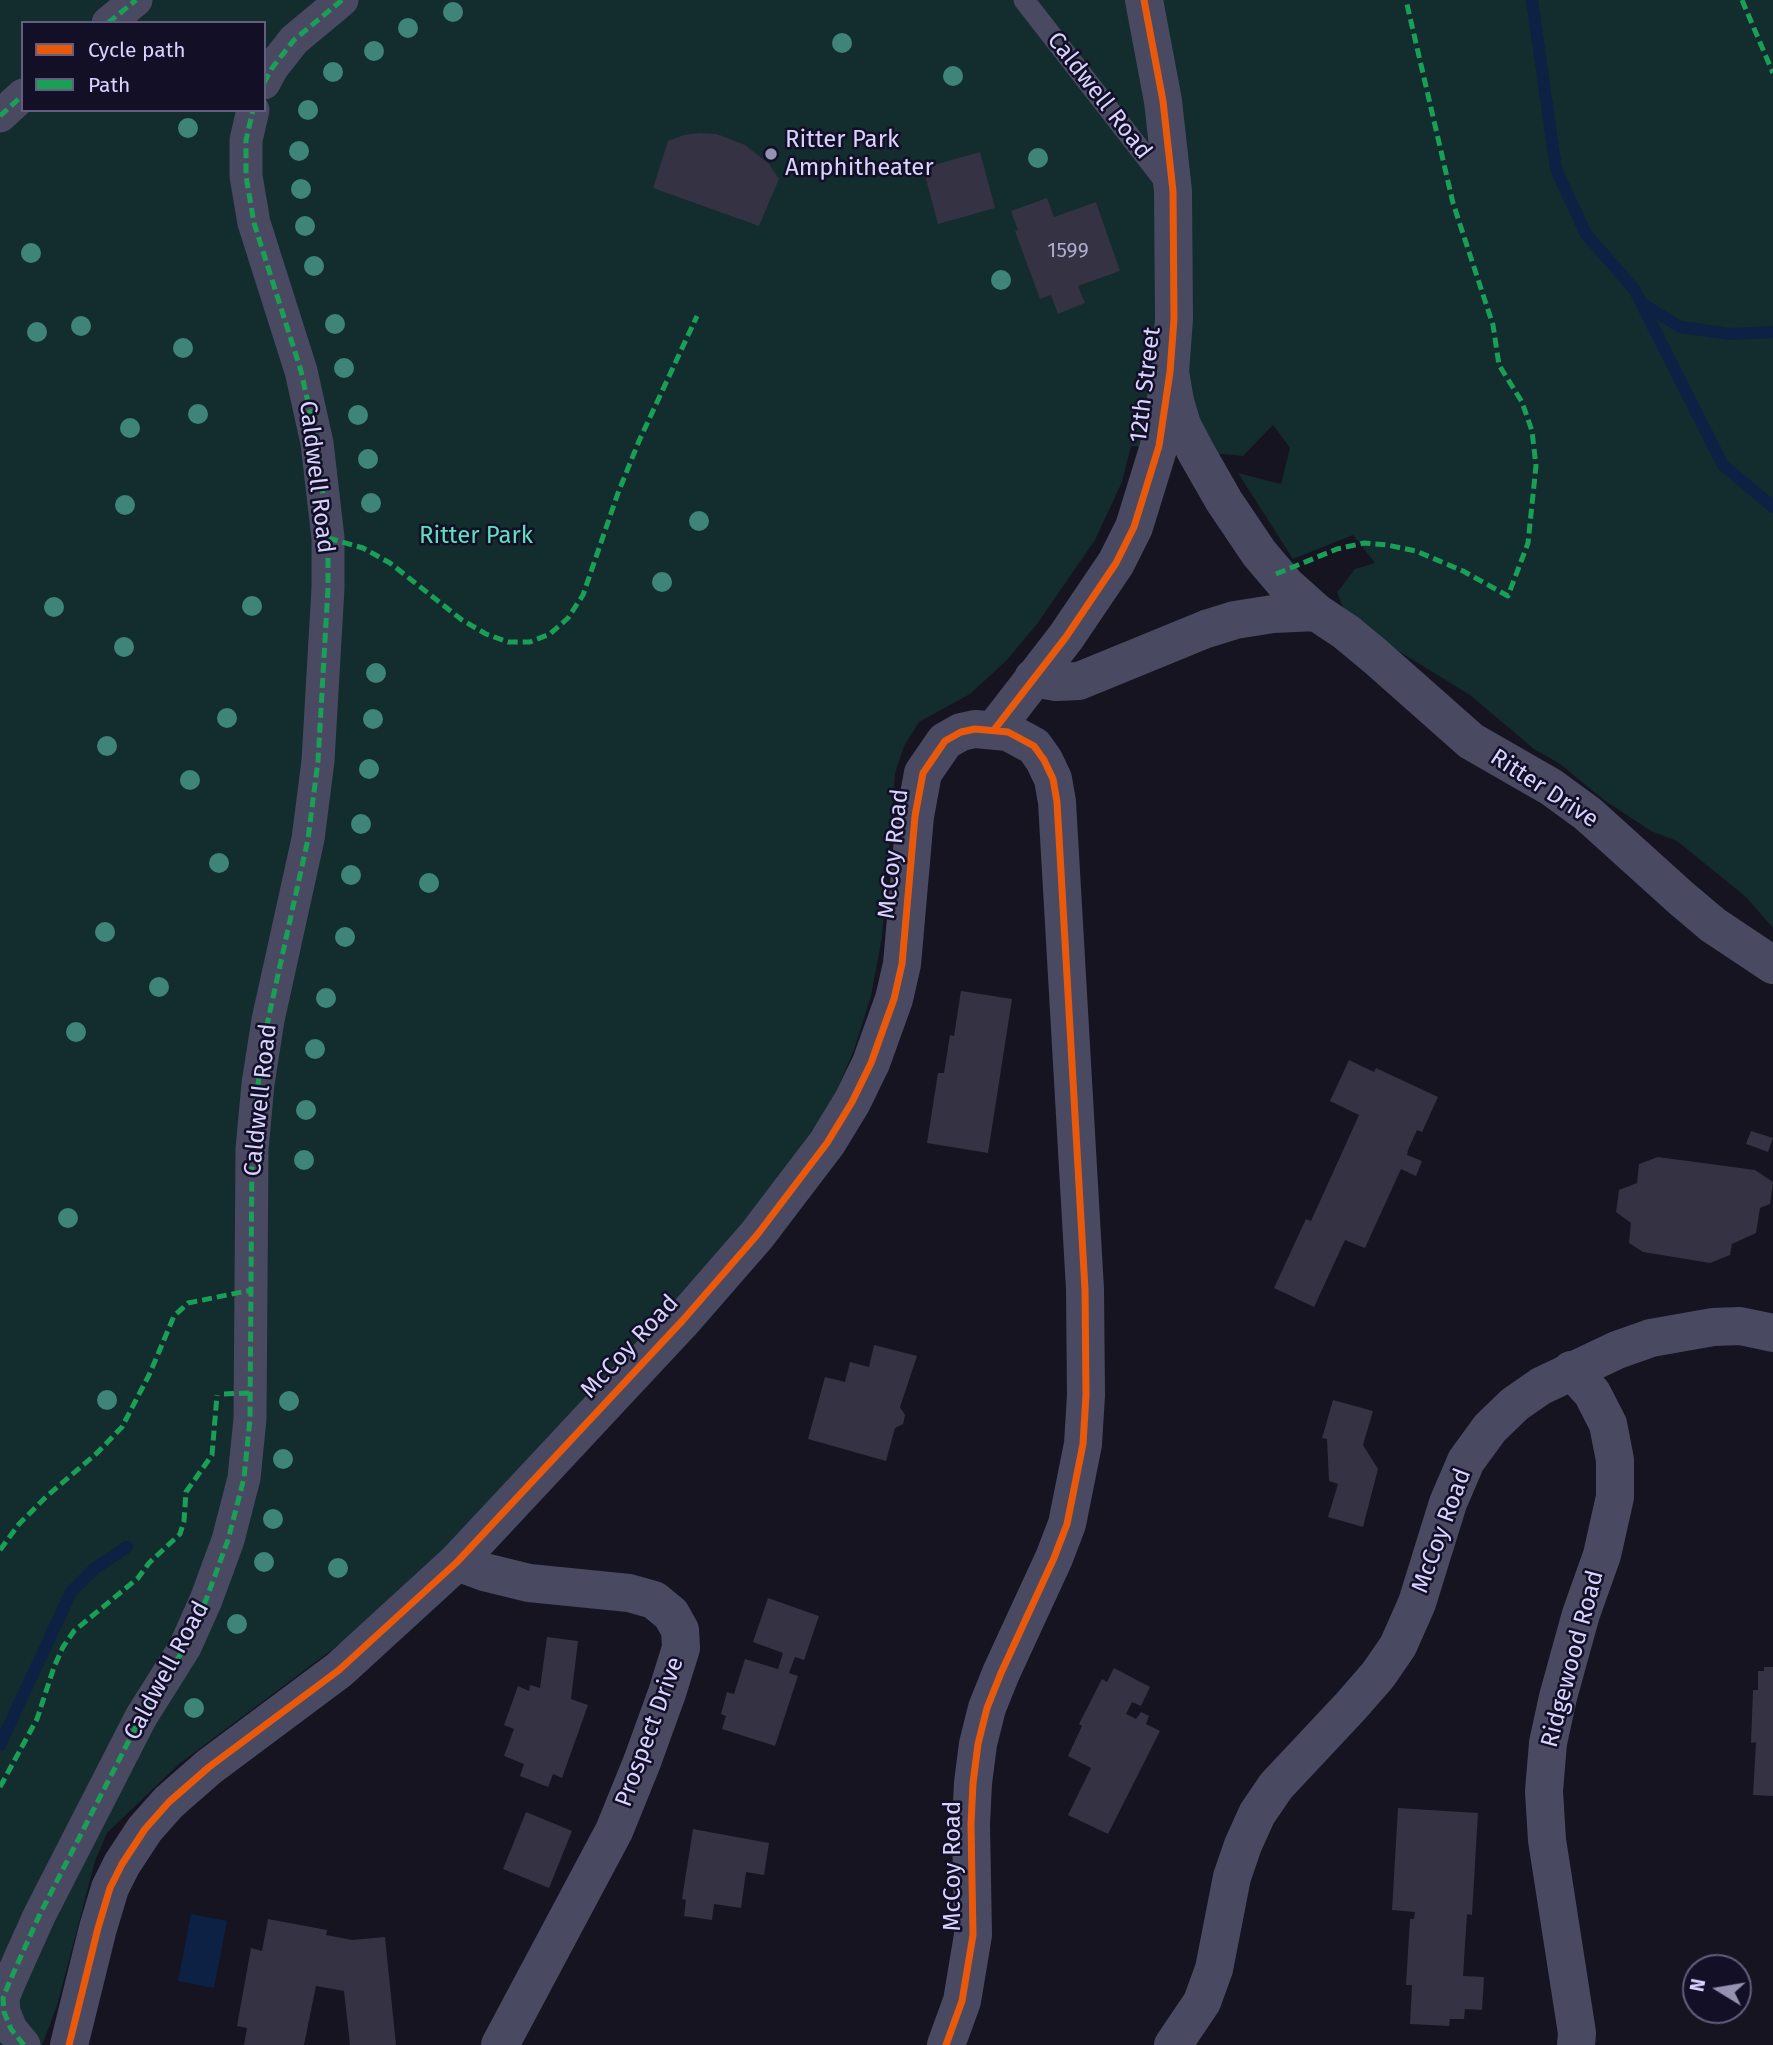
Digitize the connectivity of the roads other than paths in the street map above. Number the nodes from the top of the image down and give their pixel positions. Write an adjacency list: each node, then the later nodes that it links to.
1 (136, 0): 5 (street)
2 (342, 0): 6 (street)
3 (1024, 0): 10 (lane, Caldwell Road)
4 (1144, 0): 10 (street, 12th Street)
5 (110, 21)
6 (266, 79)
7 (21, 97): 9 (street)
8 (253, 112): 19 (street, Caldwell Road)
9 (0, 116)
10 (1173, 191): 11 (street, 12th Street)
11 (1170, 372): 12 (street, Ritter Drive); 13 (street, 12th Street)
12 (1316, 612): 13 (street); 15 (street, Ritter Drive)
13 (1033, 678): 14 (street, 12th Street)
14 (994, 730): 18 (street, McCoy Road); 22 (street, McCoy Road)
15 (1773, 965)
16 (1773, 1333): 17 (street, McCoy Road)
17 (1571, 1370): 23 (street, McCoy Road); 24 (street, Ridgewood Road)
18 (457, 1562): 20 (street, McCoy Road); 21 (street, Prospect Drive)
19 (24, 2045)
20 (69, 2045)
21 (500, 2045)
22 (946, 2045)
23 (1173, 2045)
24 (1576, 2045)

